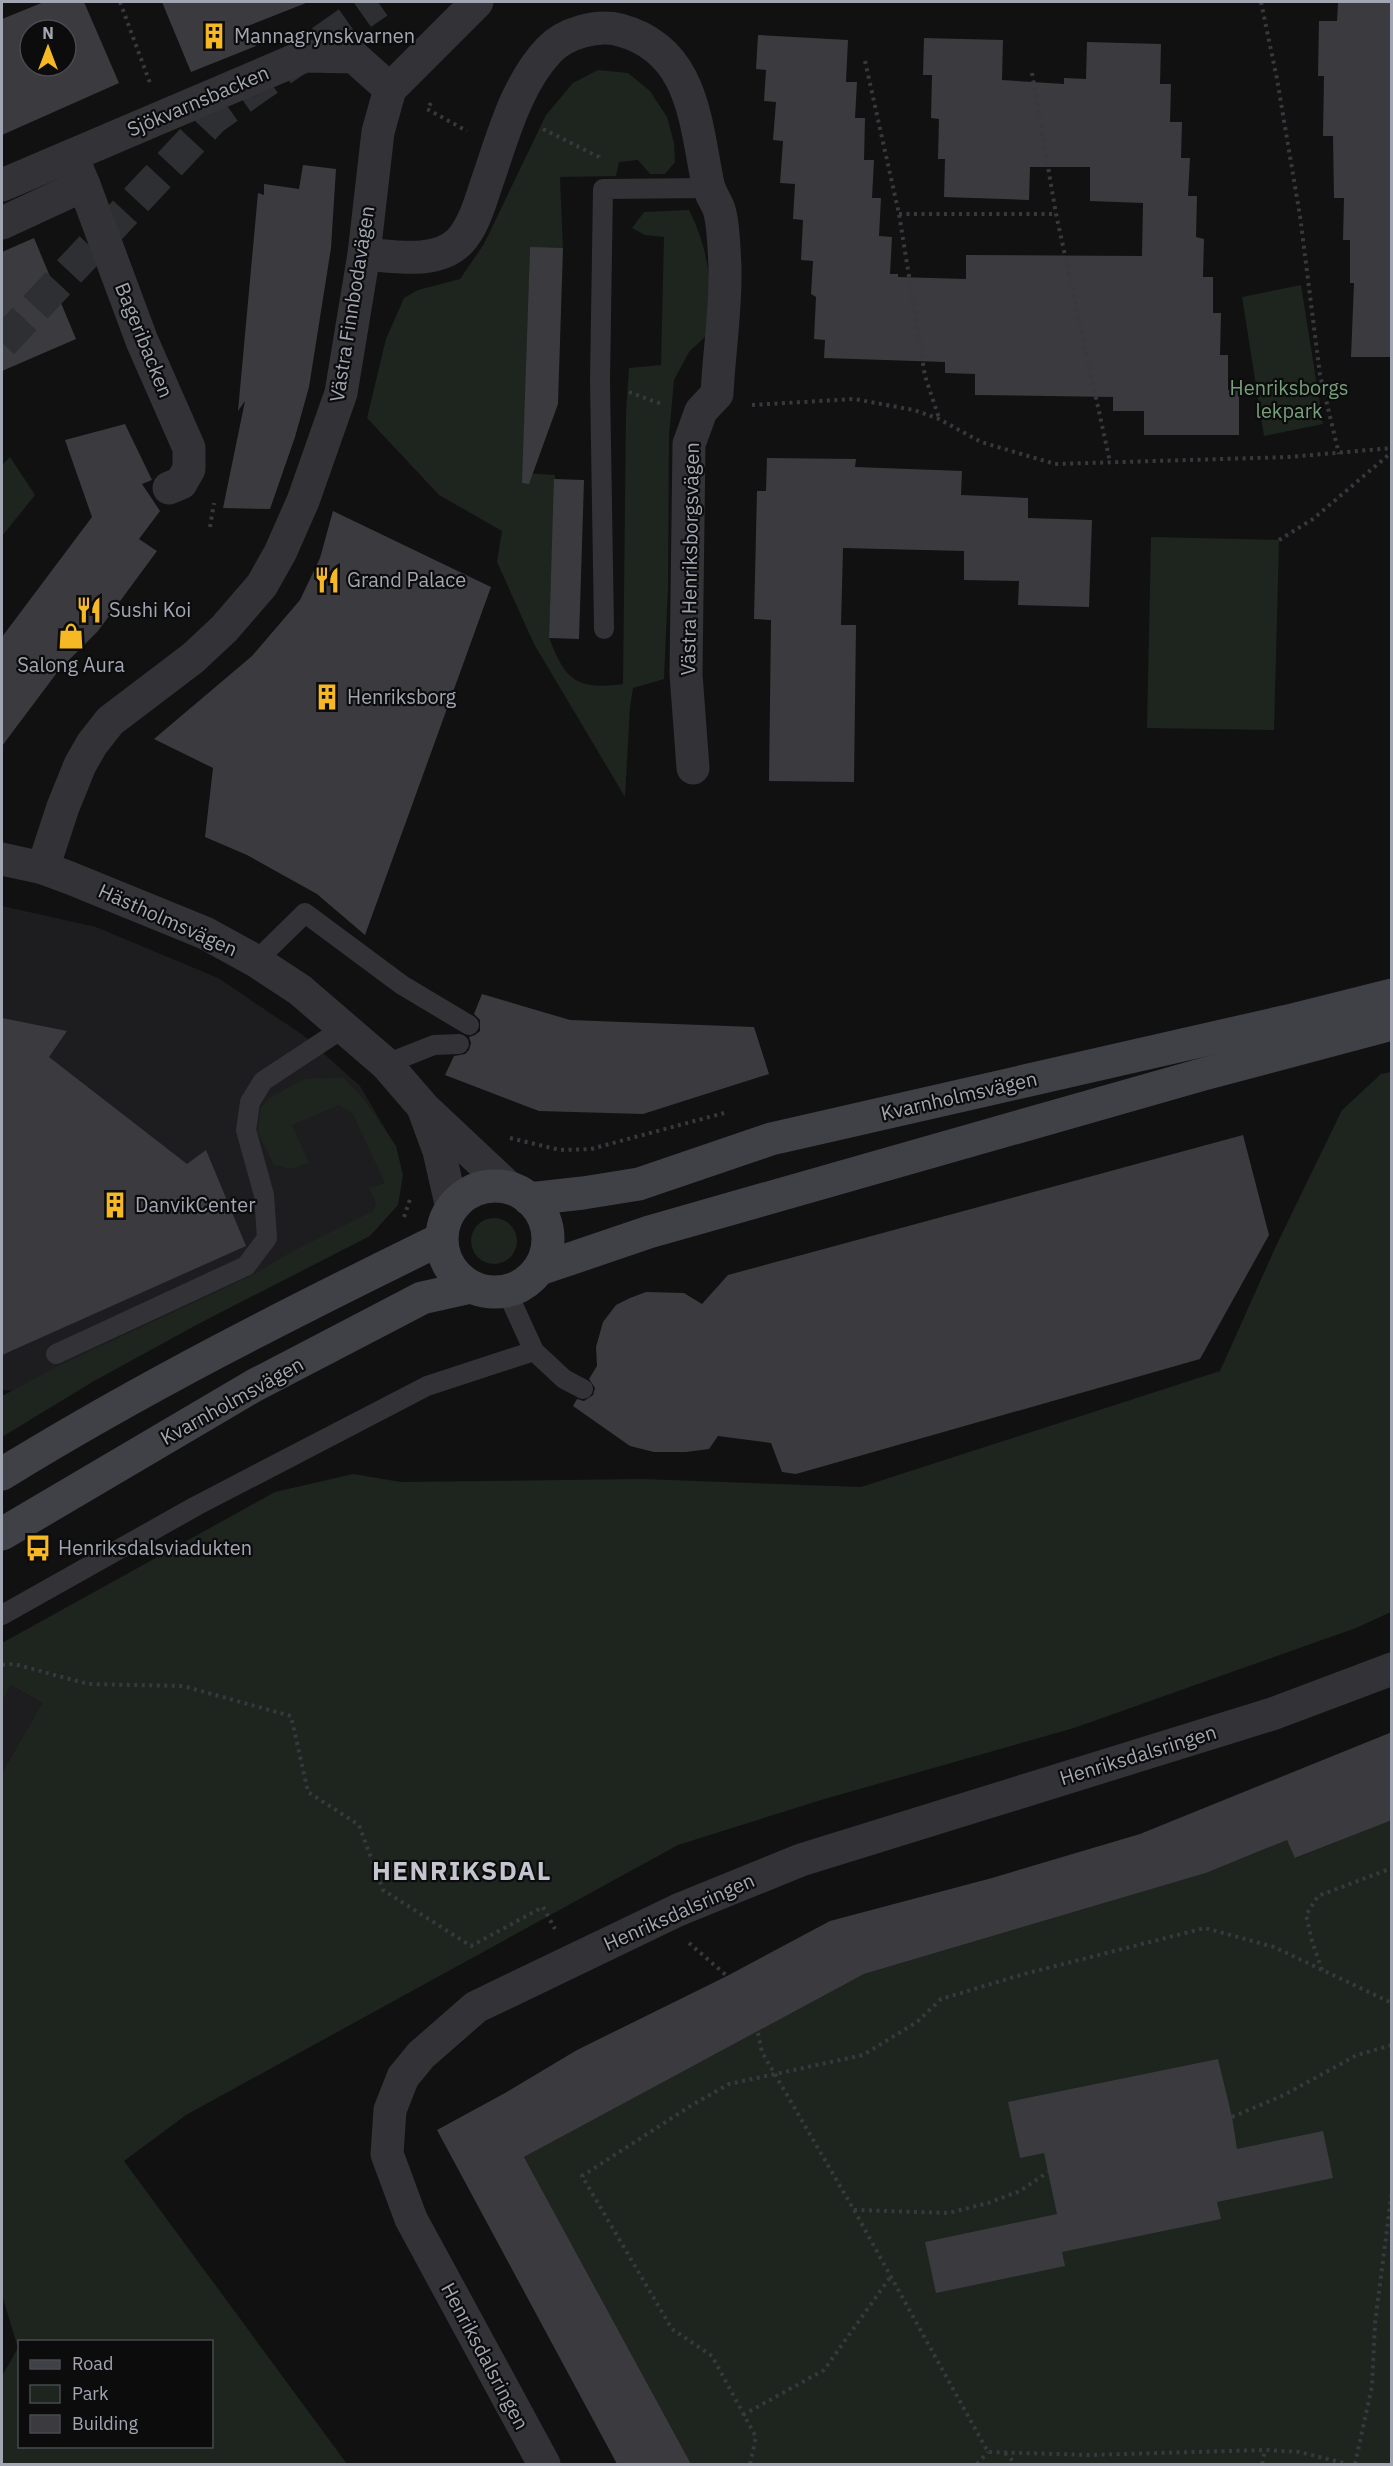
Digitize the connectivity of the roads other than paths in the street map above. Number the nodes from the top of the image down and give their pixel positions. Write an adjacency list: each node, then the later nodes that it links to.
1 (477, 2): 2 (street, Västra Finnbodavägen)
2 (390, 89): 3 (street, Sjökvarnsbacken); 8 (street, Västra Finnbodavägen)
3 (71, 154): 4 (street, Sjökvarnsbacken); 5 (street, Bageribacken)
4 (2, 185)
5 (84, 185): 7 (street); 9 (street, Bageribacken)
6 (709, 188): 8 (street, Västra Henriksborgsvägen); 10 (lane); 11 (street, Västra Henriksborgsvägen)
7 (2, 223)
8 (364, 254): 13 (street, Västra Finnbodavägen)
9 (169, 488)
10 (604, 628)
11 (693, 768)
12 (2, 859): 13 (street, Hästholmsvägen)
13 (42, 868): 14 (street, Hästholmsvägen)
14 (256, 961): 17 (lane); 18 (street, Hästholmsvägen)
15 (1392, 995): 22 (street, Kvarnholmsvägen)
16 (1392, 1024): 25 (street)
17 (469, 1025)
18 (345, 1027): 20 (street, Hästholmsvägen); 29 (lane)
19 (459, 1044): 20 (lane)
20 (386, 1064): 21 (street, Hästholmsvägen)
21 (424, 1108): 22 (street, Hästholmsvägen); 23 (street, Hästholmsvägen)
22 (518, 1193): 23 (street); 25 (street)
23 (452, 1208): 24 (street)
24 (441, 1239): 26 (street); 31 (street)
25 (540, 1269): 27 (street)
26 (471, 1287): 27 (street); 32 (street, Kvarnholmsvägen)
27 (507, 1292): 28 (lane)
28 (534, 1351): 30 (lane); 33 (lane)
29 (56, 1354)
30 (583, 1389)
31 (2, 1474)
32 (2, 1534)
33 (2, 1616)
34 (1392, 1670): 35 (street, Henriksdalsringen)
35 (544, 2464)

